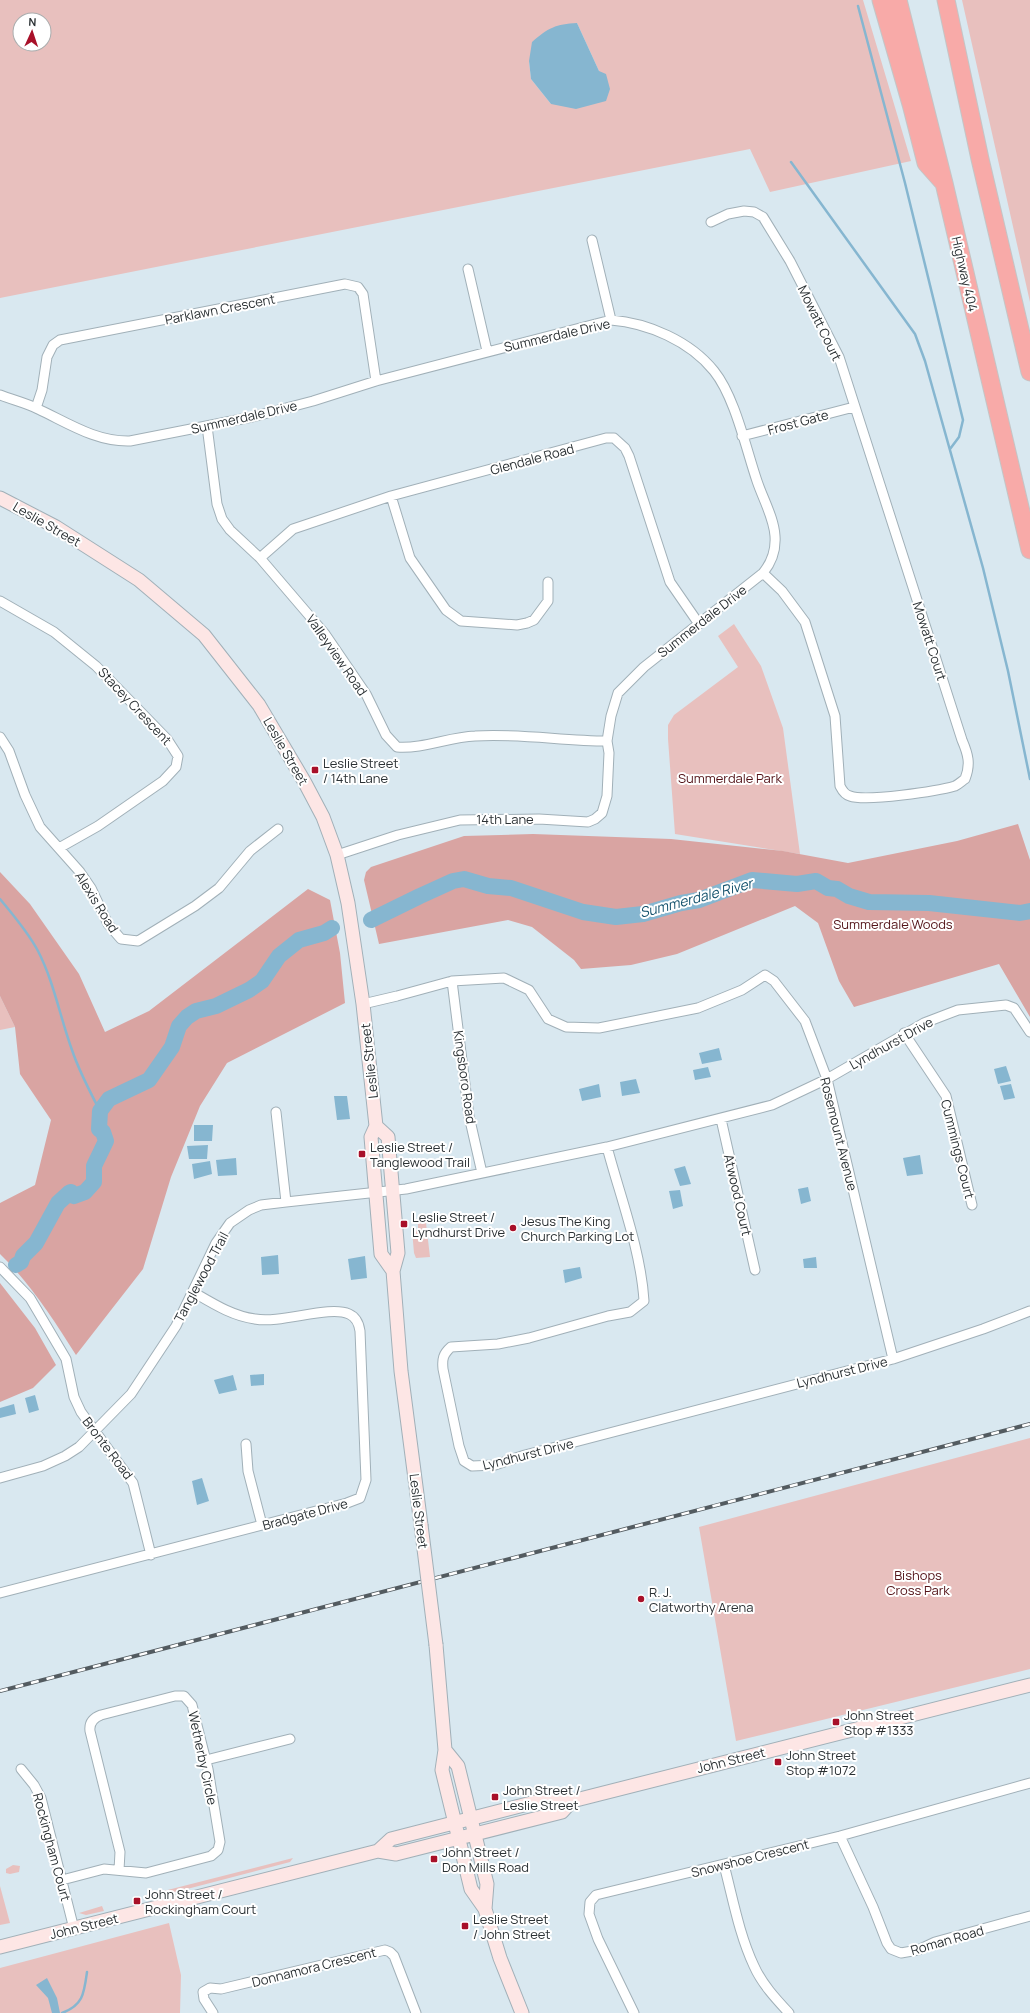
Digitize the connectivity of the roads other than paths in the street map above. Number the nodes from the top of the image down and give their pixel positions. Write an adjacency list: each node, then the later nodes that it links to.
1 (874, 0): 5 (highway)
2 (881, 0): 5 (highway)
3 (898, 0): 6 (highway, Highway 404)
4 (946, 0): 12 (highway)
5 (888, 23): 6 (highway)
6 (944, 183): 21 (highway, Highway 404)
7 (711, 222): 15 (street, Mowatt Court)
8 (592, 240): 10 (street)
9 (468, 269): 11 (street)
10 (611, 320): 11 (street, Summerdale Drive); 18 (street, Summerdale Drive)
11 (487, 351): 13 (street, Summerdale Drive)
12 (1030, 372)
13 (376, 381): 16 (street, Parklawn Crescent); 17 (street, Summerdale Drive)
14 (0, 395): 16 (street, Summerdale Drive)
15 (854, 407): 18 (street, Frost Gate); 23 (street, Mowatt Court)
16 (36, 408): 17 (street, Summerdale Drive)
17 (207, 426): 22 (street, Valleyview Road)
18 (742, 436): 23 (street, Summerdale Drive)
19 (391, 496): 22 (street, Glendale Road); 24 (street); 26 (street, Glendale Road)
20 (0, 498): 31 (main road, Leslie Street)
21 (1030, 550)
22 (260, 558): 28 (street, Valleyview Road)
23 (763, 572): 26 (street, Summerdale Drive)
24 (548, 582)
25 (0, 602): 30 (street, Stacey Crescent)
26 (699, 624): 28 (street, Summerdale Drive)
27 (0, 737): 30 (street, Alexis Road)
28 (607, 741): 31 (street, 14th Lane)
29 (278, 829): 30 (street, Alexis Road)
30 (59, 848)
31 (337, 855): 33 (main road, Leslie Street)
32 (452, 980): 33 (street, Rosemount Avenue); 36 (street, Rosemount Avenue); 41 (street, Kingsboro Road)
33 (363, 1004): 39 (main road, Leslie Street)
34 (1030, 1032): 35 (street, Lyndhurst Drive)
35 (904, 1033): 36 (street, Lyndhurst Drive); 45 (street, Cummings Court)
36 (828, 1079): 38 (street, Lyndhurst Drive); 51 (street, Rosemount Avenue)
37 (276, 1112): 44 (street)
38 (721, 1119): 40 (street, Lyndhurst Drive); 47 (street, Atwood Court)
39 (376, 1126): 42 (main road, Leslie Street); 43 (main road, Leslie Street)
40 (607, 1147): 41 (street, Lyndhurst Drive); 51 (street, Lyndhurst Drive)
41 (482, 1173): 42 (street, Lyndhurst Drive)
42 (392, 1191): 43 (street, Lyndhurst Drive); 48 (main road, Leslie Street)
43 (375, 1192): 44 (street, Tanglewood Trail); 48 (main road, Leslie Street)
44 (286, 1202): 49 (street, Tanglewood Trail)
45 (972, 1205)
46 (0, 1268): 52 (street, Bronte Road)
47 (755, 1270)
48 (393, 1271): 60 (main road, Leslie Street, bridge)
49 (193, 1292): 52 (street, Tanglewood Trail); 55 (street, Bradgate Drive)
50 (1030, 1311): 51 (street, Lyndhurst Drive)
51 (893, 1359)
52 (94, 1432): 54 (street); 56 (street, Bronte Road)
53 (246, 1444): 55 (street)
54 (0, 1478)
55 (262, 1525): 56 (street, Bradgate Drive)
56 (151, 1555): 57 (street, Bradgate Drive)
57 (0, 1593)
58 (1030, 1685): 64 (main road, John Street)
59 (290, 1739): 61 (street)
60 (445, 1750): 65 (main road); 66 (main road, Leslie Street)
61 (206, 1760): 72 (street, Wetherby Circle); 72 (street, Wetherby Circle)
62 (21, 1769): 73 (street, Rockingham Court)
63 (1030, 1783): 68 (street, Snowshoe Crescent)
64 (572, 1801): 65 (main road, John Street); 67 (main road, John Street)
65 (471, 1819): 66 (main road, John Street); 67 (main road)
66 (455, 1823): 69 (main road, Leslie Street); 70 (main road, John Street)
67 (475, 1834): 69 (main road, John Street); 74 (main road)
68 (840, 1836): 71 (street, Snowshoe Crescent); 75 (street, Roman Road)
69 (458, 1838): 70 (main road, John Street); 74 (main road, Leslie Street)
70 (378, 1852): 76 (main road, John Street)
71 (724, 1865): 81 (street, Snowshoe Crescent); 82 (street)
72 (119, 1870): 73 (street, Wetherby Circle)
73 (62, 1880): 76 (street, Rockingham Court)
74 (485, 1909): 80 (main road)
75 (1030, 1916)
76 (74, 1929): 77 (main road, John Street)
77 (0, 1947)
78 (213, 2013): 79 (street, Donnamora Crescent)
79 (416, 2013)
80 (522, 2013)
81 (634, 2013)
82 (789, 2013)

